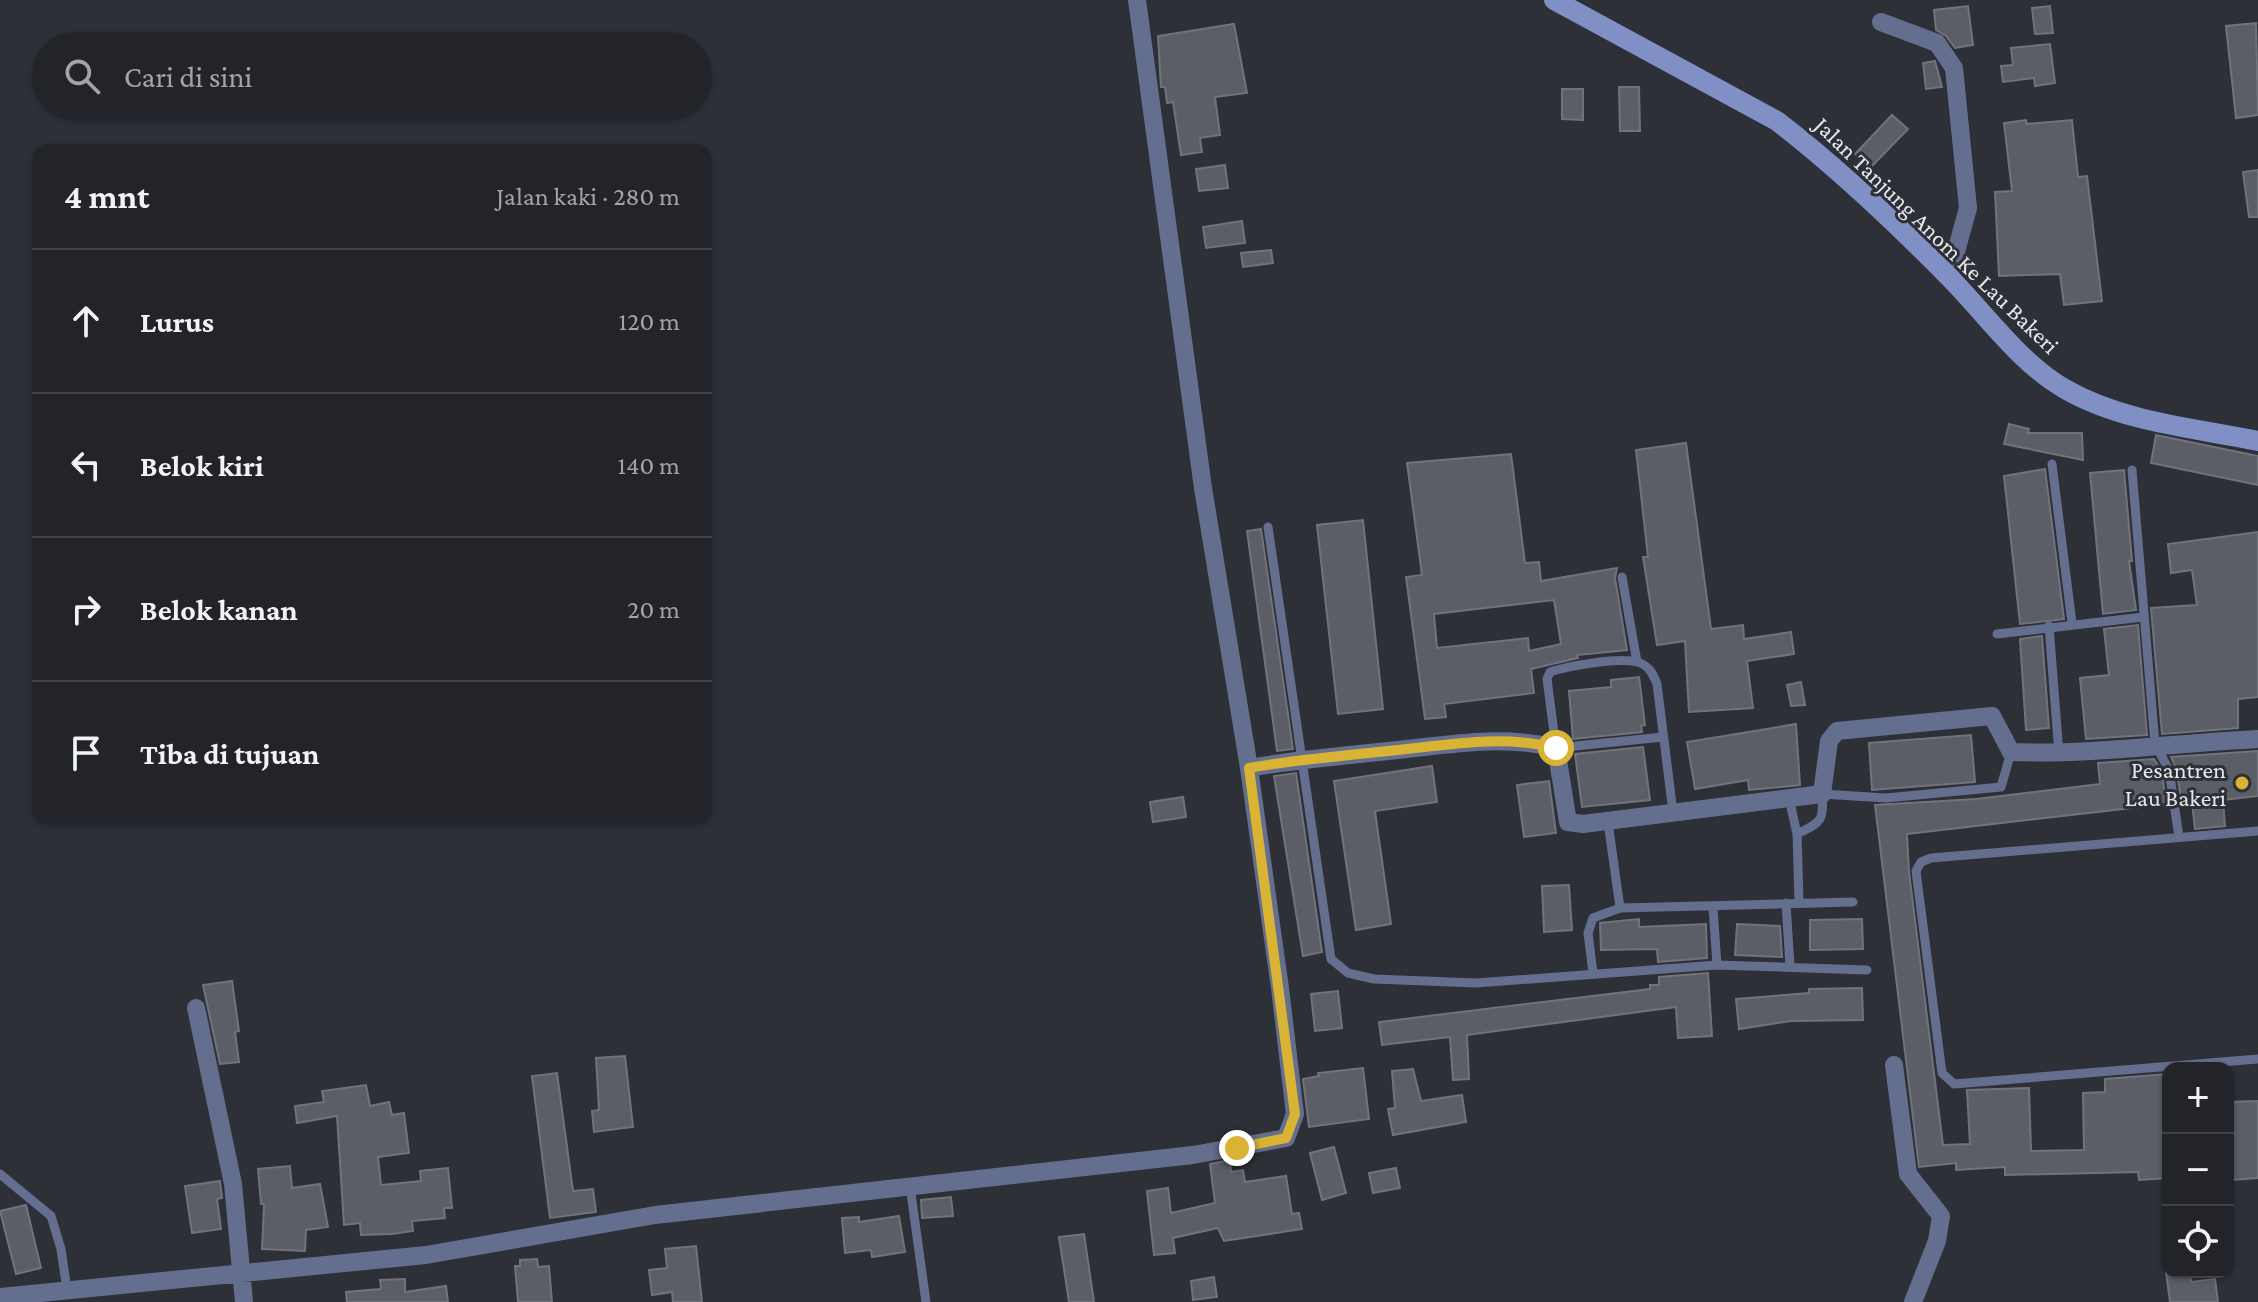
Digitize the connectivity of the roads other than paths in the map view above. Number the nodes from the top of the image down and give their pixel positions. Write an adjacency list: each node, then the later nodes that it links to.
1 (1137, 0): 22 (street)
2 (1554, 0): 4 (main road, Jalan Tanjung Anom Ke Lau Bakeri)
3 (1881, 22): 4 (street)
4 (1949, 277): 5 (main road, Jalan Tanjung Anom Ke Lau Bakeri)
5 (2258, 441)
6 (2052, 464): 11 (lane)
7 (2132, 470): 10 (lane)
8 (1268, 527): 21 (lane)
9 (1622, 577): 14 (lane)
10 (2143, 617): 11 (lane); 17 (lane)
11 (2072, 623): 12 (lane)
12 (2049, 626): 13 (lane); 20 (lane)
13 (1997, 634)
14 (1637, 662): 15 (lane); 18 (lane)
15 (1663, 737): 18 (lane); 25 (lane)
16 (2258, 739): 17 (street)
17 (2155, 744): 20 (street); 29 (lane)
18 (1556, 748): 21 (street); 26 (street)
19 (2011, 752): 20 (street); 23 (lane); 23 (street)
20 (2059, 754)
21 (1300, 758): 22 (street); 38 (lane)
22 (1249, 768): 43 (street)
23 (1822, 794): 24 (street); 28 (lane)
24 (1789, 796): 25 (street); 28 (lane)
25 (1673, 812): 26 (street)
26 (1608, 822): 33 (lane)
27 (2258, 831): 29 (lane)
28 (1797, 834): 30 (lane)
29 (2179, 837): 40 (lane)
30 (1799, 901): 31 (lane); 32 (lane)
31 (1853, 902)
32 (1786, 903): 34 (lane); 36 (lane)
33 (1620, 908): 34 (lane); 38 (lane)
34 (1713, 908): 35 (lane)
35 (1717, 965): 36 (lane); 38 (lane)
36 (1790, 966): 37 (lane)
37 (1867, 970)
38 (1593, 973)
39 (196, 1008): 44 (street)
40 (2258, 1059)
41 (1894, 1065): 49 (street)
42 (0, 1174): 45 (lane)
43 (910, 1186): 44 (street); 48 (lane)
44 (240, 1275): 45 (street); 47 (street)
45 (67, 1290): 46 (street)
46 (0, 1297)
47 (244, 1302)
48 (926, 1302)
49 (1913, 1302)

